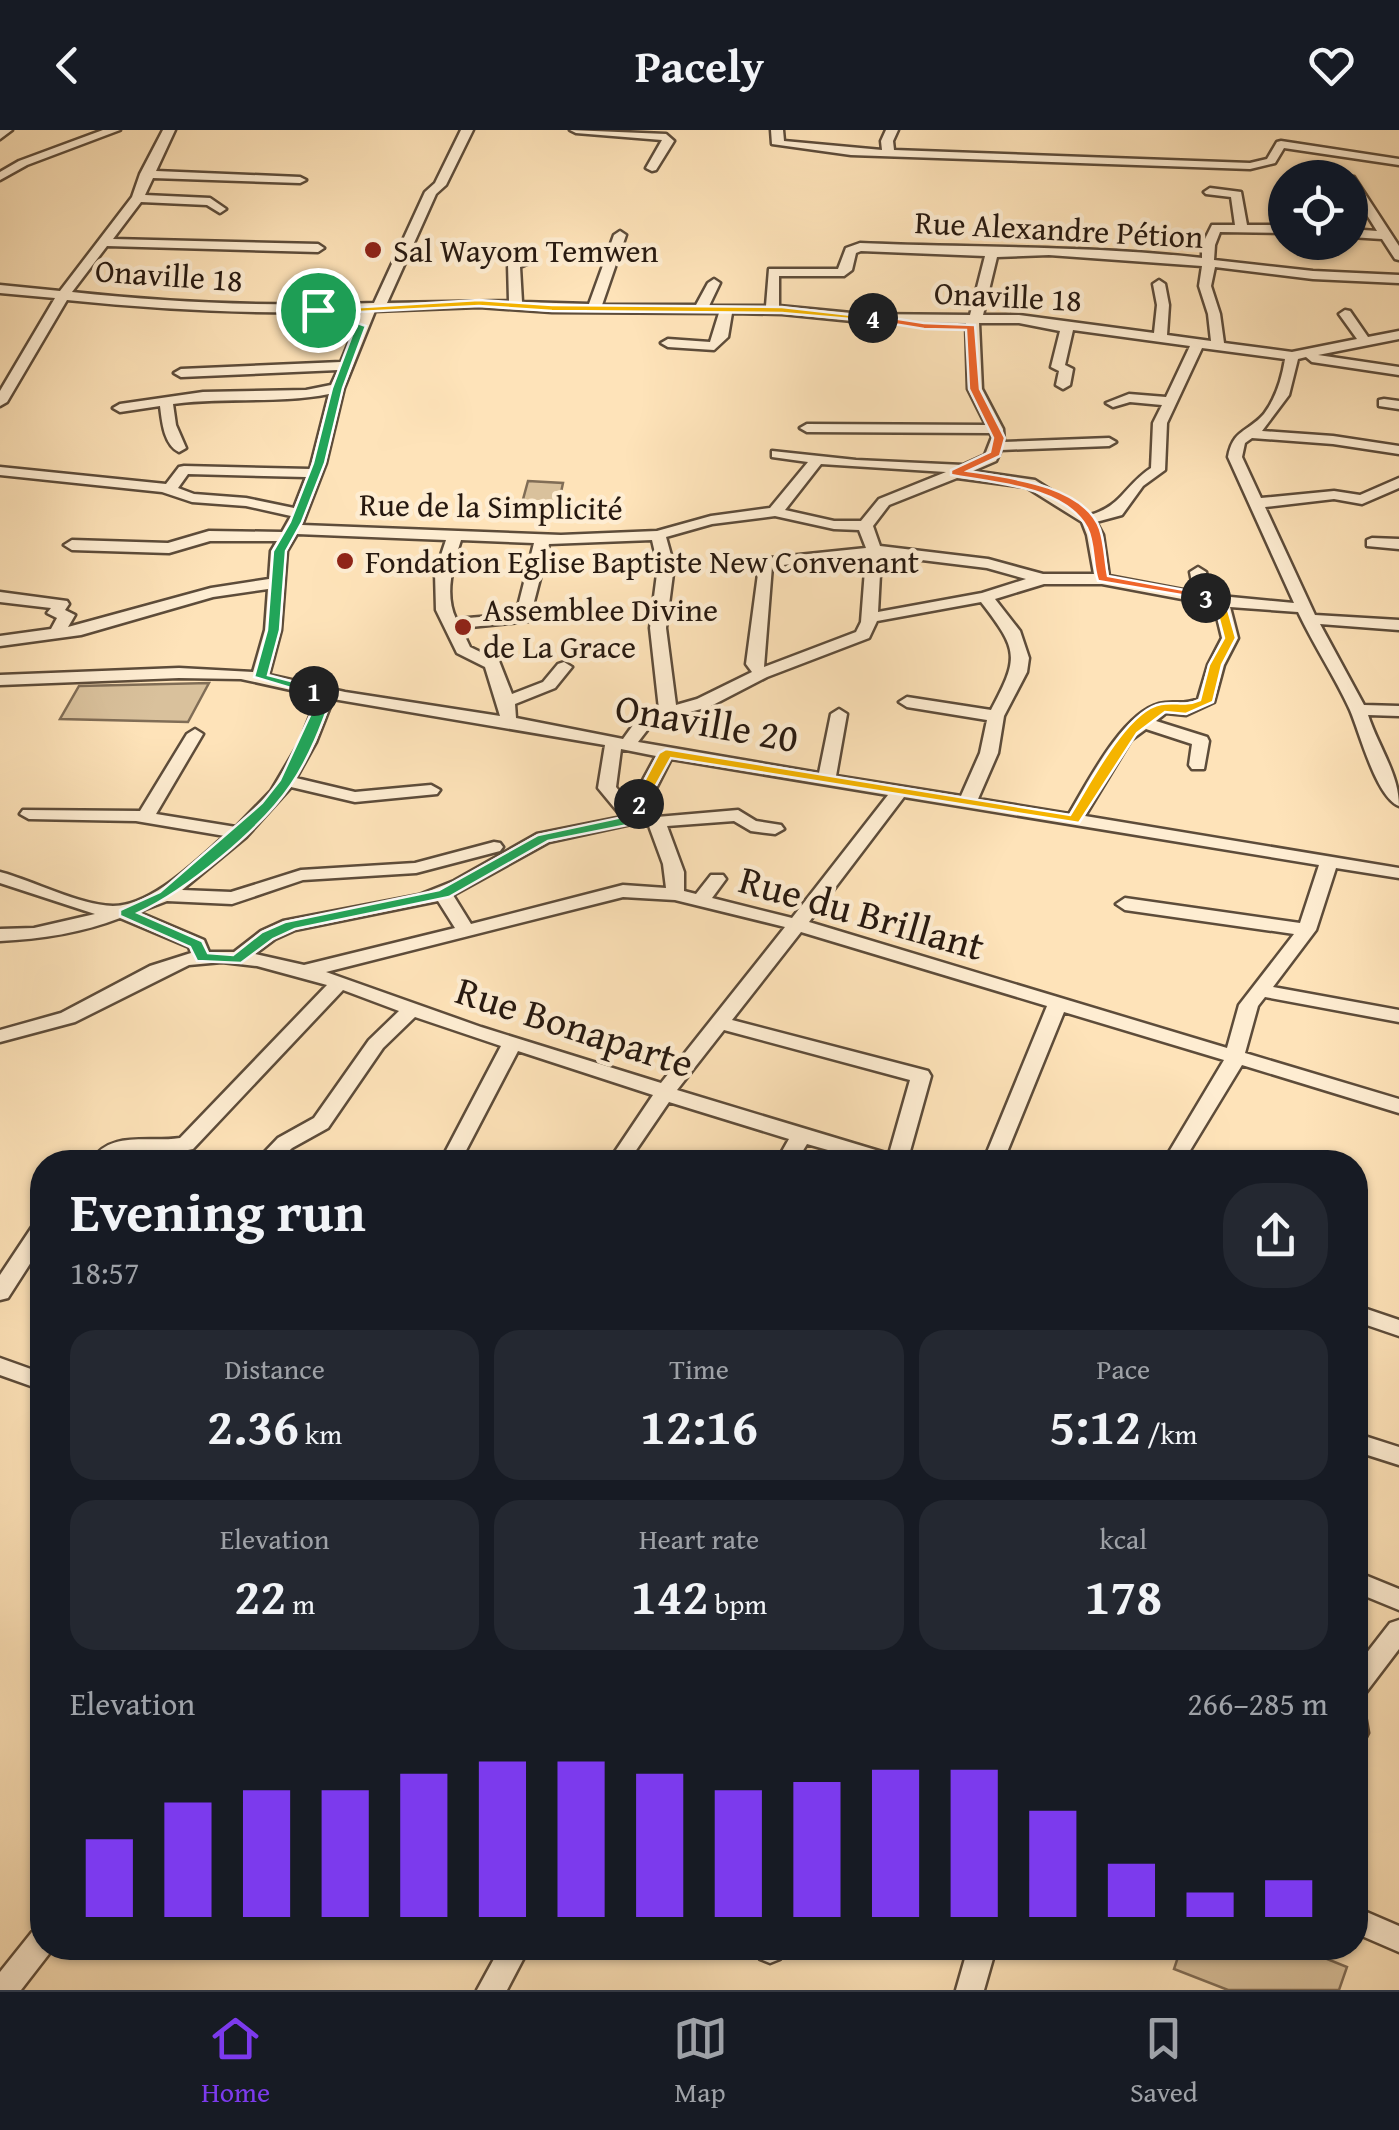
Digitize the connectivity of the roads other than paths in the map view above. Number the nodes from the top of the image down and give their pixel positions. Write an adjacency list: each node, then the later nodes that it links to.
1 (6, 130): 9 (street)
2 (114, 130): 16 (street)
3 (169, 130): 18 (street)
4 (467, 130): 45 (street)
5 (576, 130): 17 (street)
6 (777, 130): 11 (street)
7 (892, 130): 11 (street)
8 (1282, 130): 10 (street)
9 (0, 136)
10 (1281, 144): 11 (street); 12 (street)
11 (888, 150)
12 (1338, 153): 14 (street); 15 (street)
13 (0, 158): 16 (street)
14 (1338, 160)
15 (1399, 162)
16 (23, 163): 19 (street)
17 (652, 168)
18 (146, 174): 20 (street); 22 (street)
19 (0, 176)
20 (300, 180)
21 (1210, 192): 25 (street)
22 (138, 198): 24 (street); 30 (street)
23 (1368, 201): 28 (street)
24 (220, 209)
25 (1241, 226): 26 (street); 35 (street)
26 (1268, 228)
27 (1368, 234): 28 (street)
28 (1383, 234): 33 (street)
29 (620, 235): 47 (street)
30 (104, 242): 31 (street); 41 (street)
31 (318, 248)
32 (992, 253): 35 (street, Rue Alexandre Pétion); 51 (street, Rue Alexandre Pétion); 53 (street)
33 (1399, 256)
34 (526, 262): 44 (street)
35 (1206, 262): 36 (street, Rue Alexandre Pétion); 61 (street)
36 (1313, 275): 37 (street, Rue Alexandre Pétion); 42 (street)
37 (1399, 278)
38 (714, 282): 49 (street)
39 (1159, 284): 57 (street)
40 (3, 289): 41 (street, Onaville 18)
41 (66, 290): 48 (street, Onaville 18); 67 (street)
42 (1308, 293)
43 (446, 303): 44 (street, Onaville 18); 45 (street, Onaville 18); 46 (street)
44 (524, 306): 47 (street, Onaville 18)
45 (375, 307): 48 (street, Onaville 18); 54 (street)
46 (498, 308)
47 (588, 308): 49 (street, Onaville 18)
48 (318, 310): 54 (street)
49 (700, 310): 50 (street, Onaville 18)
50 (726, 310): 51 (street, Onaville 18); 59 (street)
51 (772, 310): 53 (street, Onaville 18)
52 (1345, 314): 58 (street)
53 (972, 322): 55 (street, Onaville 18); 76 (street)
54 (361, 326): 63 (street)
55 (1067, 327): 57 (street, Onaville 18); 68 (street)
56 (1399, 335): 58 (street)
57 (1160, 336): 60 (street, Onaville 18)
58 (1363, 340): 62 (street)
59 (668, 343)
60 (1198, 344): 61 (street, Onaville 18); 70 (street)
61 (1218, 346): 62 (street, Onaville 18)
62 (1298, 356): 64 (street, Onaville 18); 77 (street)
63 (346, 366): 65 (street); 69 (street)
64 (1399, 371)
65 (180, 373)
66 (0, 376): 67 (street)
67 (17, 376): 71 (street)
68 (1063, 385)
69 (337, 388): 72 (street); 88 (street)
70 (1170, 401): 73 (street); 94 (street)
71 (0, 402)
72 (166, 402): 74 (street); 81 (street)
73 (1113, 403)
74 (120, 408)
75 (807, 428): 76 (street)
76 (996, 429): 80 (street)
77 (1251, 434): 79 (street); 91 (street)
78 (1109, 442): 80 (street)
79 (1358, 444): 82 (street); 85 (street)
80 (998, 446): 86 (street)
81 (179, 448)
82 (1399, 450)
83 (777, 454): 84 (street)
84 (818, 460): 86 (street); 92 (street)
85 (1352, 460)
86 (958, 470): 94 (street); 95 (street)
87 (0, 471): 90 (street)
88 (314, 472): 90 (street); 93 (street)
89 (1399, 482): 91 (street)
90 (169, 490): 93 (street)
91 (1258, 503): 113 (street)
92 (775, 512): 95 (street, Rue de la Simplicité); 98 (street, Rue de la Simplicité)
93 (298, 513): 96 (street)
94 (1088, 520): 106 (street)
95 (865, 526): 103 (street)
96 (290, 533): 97 (street, Rue de la Simplicité); 102 (street, Rue de la Simplicité); 108 (street)
97 (456, 535): 99 (street, Rue de la Simplicité); 114 (street)
98 (658, 535): 99 (street, Rue de la Simplicité); 127 (street)
99 (542, 540): 114 (street)
100 (1372, 543): 101 (street)
101 (1399, 544)
102 (72, 546)
103 (874, 551): 105 (street); 115 (street); 120 (street)
104 (1198, 572): 111 (street)
105 (1043, 578): 106 (street); 110 (street)
106 (1102, 579): 111 (street)
107 (13, 582): 109 (street)
108 (276, 582): 117 (street); 121 (street)
109 (1, 597): 117 (street)
110 (986, 597): 115 (street); 130 (street)
111 (1203, 597): 112 (street)
112 (1220, 602): 113 (street); 131 (street)
113 (1307, 614): 116 (street); 126 (street)
114 (453, 624): 124 (street)
115 (868, 624): 120 (street)
116 (1399, 625)
117 (56, 634): 118 (street)
118 (0, 641)
119 (564, 667): 124 (street)
120 (761, 674): 127 (street)
121 (260, 677): 122 (street, Onaville 20); 123 (street, Onaville 20)
122 (1, 683)
123 (327, 694): 132 (street, Onaville 20); 139 (street)
124 (508, 701): 132 (street)
125 (906, 702): 130 (street)
126 (1358, 710): 128 (street); 137 (street)
127 (668, 711): 134 (street)
128 (1399, 711)
129 (839, 714): 138 (street)
130 (996, 716): 143 (street)
131 (1142, 722): 136 (street); 147 (street)
132 (506, 723): 134 (street, Onaville 20)
133 (195, 734): 146 (street)
134 (621, 742): 135 (street, Onaville 20); 145 (street)
135 (666, 753): 138 (street, Onaville 20); 145 (street)
136 (1198, 765)
137 (1392, 778): 142 (street)
138 (826, 780): 141 (street, Onaville 20)
139 (286, 782): 140 (street); 150 (street)
140 (431, 790)
141 (899, 792): 143 (street, Onaville 20); 162 (street)
142 (1399, 801)
143 (967, 803): 147 (street, Onaville 20)
144 (29, 814): 146 (street)
145 (632, 817): 148 (street); 156 (street)
146 (145, 818): 150 (street)
147 (1074, 820): 152 (street, Onaville 20)
148 (657, 822): 149 (street); 157 (street)
149 (775, 829)
150 (240, 833): 158 (street)
151 (494, 847): 158 (street)
152 (1328, 864): 153 (street, Onaville 20); 163 (street)
153 (1399, 873)
154 (0, 878): 161 (street)
155 (717, 879): 159 (street)
156 (443, 894): 164 (street); 167 (street)
157 (674, 894): 159 (street, Rue du Brillant); 164 (street, Rue du Brillant)
158 (165, 895): 161 (street)
159 (699, 902): 162 (street, Rue du Brillant)
160 (1126, 904): 163 (street)
161 (125, 913): 165 (street); 166 (street)
162 (798, 925): 171 (street, Rue du Brillant); 174 (street)
163 (1307, 930): 170 (street)
164 (466, 931): 168 (street, Rue du Brillant)
165 (0, 935)
166 (202, 958): 167 (street, Rue Bonaparte); 175 (street)
167 (236, 960): 168 (street, Rue Bonaparte)
168 (301, 972): 169 (street, Rue Bonaparte)
169 (338, 984): 172 (street, Rue Bonaparte); 181 (street)
170 (1258, 990): 173 (street); 177 (street)
171 (1057, 1005): 177 (street, Rue du Brillant); 188 (street)
172 (412, 1008): 176 (street, Rue Bonaparte); 182 (street)
173 (1399, 1016)
174 (719, 1022): 178 (street); 187 (street)
175 (0, 1036)
176 (514, 1042): 178 (street, Rue Bonaparte); 183 (street)
177 (1234, 1057): 179 (street, Rue du Brillant); 189 (street)
178 (665, 1092): 180 (street, Rue Bonaparte); 184 (street)
179 (1399, 1106)
180 (802, 1134): 185 (street); 186 (street, Rue Bonaparte)
181 (113, 1150)
182 (278, 1150)
183 (456, 1150)
184 (626, 1150)
185 (793, 1150)
186 (855, 1150)
187 (898, 1150)
188 (998, 1150)
189 (1181, 1150)
190 (30, 1247): 191 (street)
191 (0, 1292)
192 (1368, 1317): 193 (street)
193 (1399, 1328)
194 (0, 1366): 195 (street)
195 (30, 1372)
196 (1368, 1446): 197 (street)
197 (1399, 1456)
198 (1368, 1587): 199 (street)
199 (1399, 1600)
200 (1399, 1630): 201 (street)
201 (1368, 1670)
202 (1368, 1926): 203 (street)
203 (1399, 1939)
204 (30, 1956): 207 (street)
205 (508, 1960): 208 (street)
206 (979, 1960): 209 (street)
207 (3, 1990)
208 (490, 1990)
209 (970, 1990)

